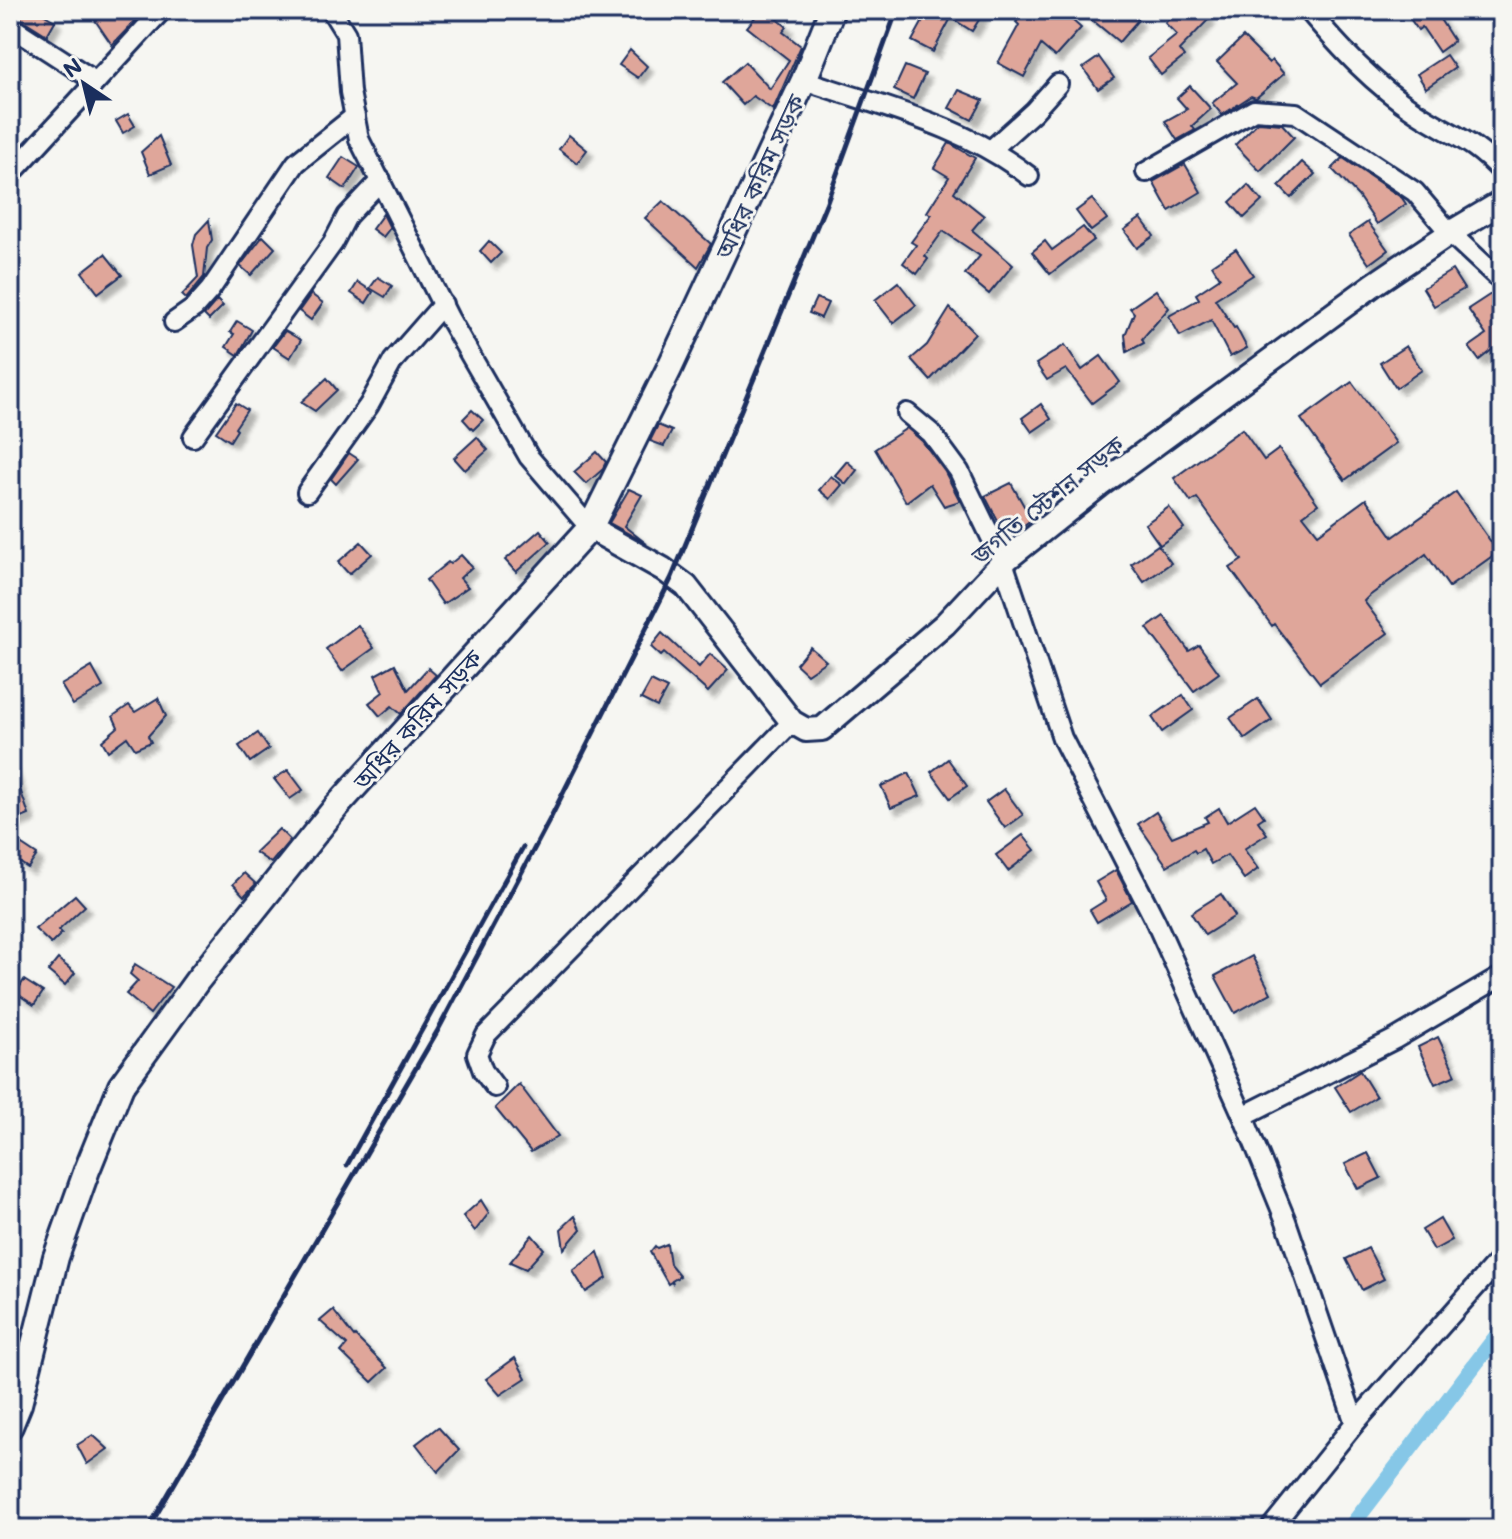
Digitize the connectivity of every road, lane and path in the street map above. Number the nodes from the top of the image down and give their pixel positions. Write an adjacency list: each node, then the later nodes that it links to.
1 (162, 10): 7 (street)
2 (331, 10): 9 (street)
3 (832, 10): 6 (main road, অধির করিম সড়ক)
4 (1308, 10): 12 (street)
5 (10, 26): 7 (street)
6 (804, 80): 10 (street); 24 (main road, অধির করিম সড়ক)
7 (95, 81): 13 (street)
8 (1058, 84): 10 (street)
9 (355, 116): 15 (street); 20 (street)
10 (992, 149): 14 (street)
11 (1146, 172): 17 (street)
12 (1502, 172)
13 (10, 175)
14 (1029, 176)
15 (381, 180): 19 (street); 22 (street)
16 (1502, 202): 17 (street, জগতি স্টেশন সড়ক)
17 (1450, 233): 18 (street); 25 (street, জগতি স্টেশন সড়ক)
18 (1502, 279)
19 (443, 304): 23 (street); 24 (street)
20 (174, 322)
21 (907, 413): 25 (street)
22 (193, 437)
23 (307, 492)
24 (590, 528): 26 (street); 32 (main road, অধির করিম সড়ক)
25 (1003, 562): 26 (street, জগতি স্টেশন সড়ক); 29 (street)
26 (792, 722): 28 (street)
27 (1502, 976): 29 (street)
28 (495, 1087)
29 (1243, 1116): 31 (street)
30 (1502, 1257): 31 (street)
31 (1355, 1423): 33 (street)
32 (10, 1426)
33 (1270, 1529)

